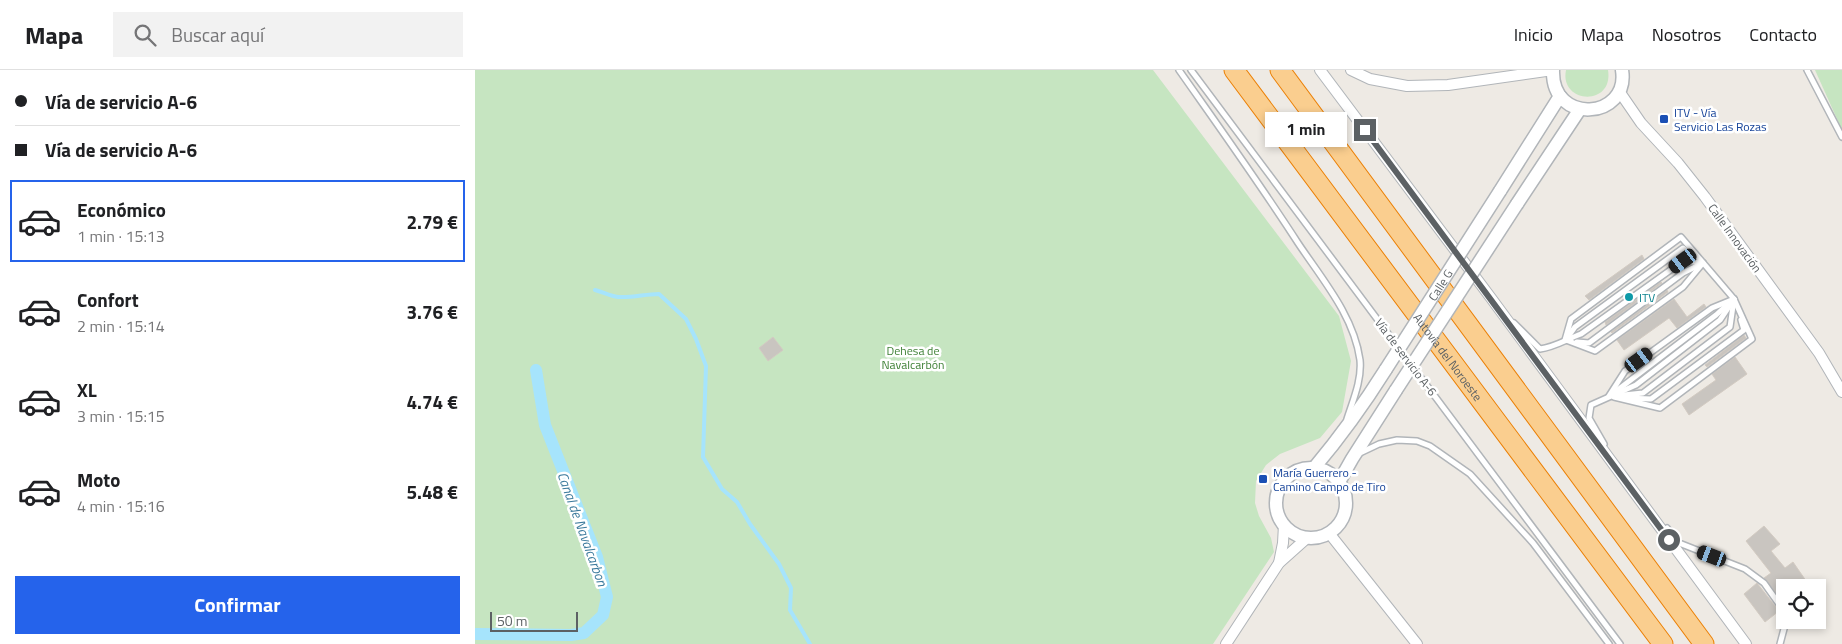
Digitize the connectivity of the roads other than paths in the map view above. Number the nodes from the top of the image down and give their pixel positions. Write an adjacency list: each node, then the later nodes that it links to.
1 (1179, 70): 21 (lane)
2 (1191, 70): 33 (lane, Vía de servicio A-6)
3 (1234, 70): 15 (highway, Autovía del Noroeste)
4 (1280, 70): 36 (highway)
5 (1320, 70): 16 (street)
6 (1351, 70): 7 (street)
7 (1553, 70): 11 (street)
8 (1622, 70): 10 (street)
9 (1807, 70): 13 (lane)
10 (1619, 91): 12 (street); 19 (street, Calle Innovación)
11 (1560, 96): 12 (street); 21 (street, Calle G, bridge)
12 (1580, 109): 22 (street, Calle G, bridge)
13 (1842, 137)
14 (1703, 263): 17 (lane); 18 (lane); 18 (lane); 18 (lane); 18 (lane); 18 (lane)
15 (1386, 274): 34 (highway); 35 (highway, Autovía del Noroeste)
16 (1491, 298): 18 (lane); 24 (street)
17 (1734, 299): 20 (lane); 20 (lane); 20 (lane); 20 (lane); 20 (lane)
18 (1565, 340)
19 (1842, 392)
20 (1608, 396): 24 (lane)
21 (1339, 438): 23 (street, Calle G)
22 (1351, 459): 25 (street, Calle G); 32 (lane)
23 (1314, 468): 25 (street); 26 (street)
24 (1625, 480): 37 (street); 38 (lane)
25 (1339, 482): 27 (street)
26 (1284, 525): 28 (street); 29 (street)
27 (1329, 533): 28 (street); 31 (street)
28 (1307, 538): 29 (street)
29 (1279, 563): 30 (street)
30 (1226, 644)
31 (1417, 644)
32 (1609, 644)
33 (1620, 644)
34 (1654, 644)
35 (1663, 644)
36 (1704, 644)
37 (1746, 644)
38 (1780, 644)

